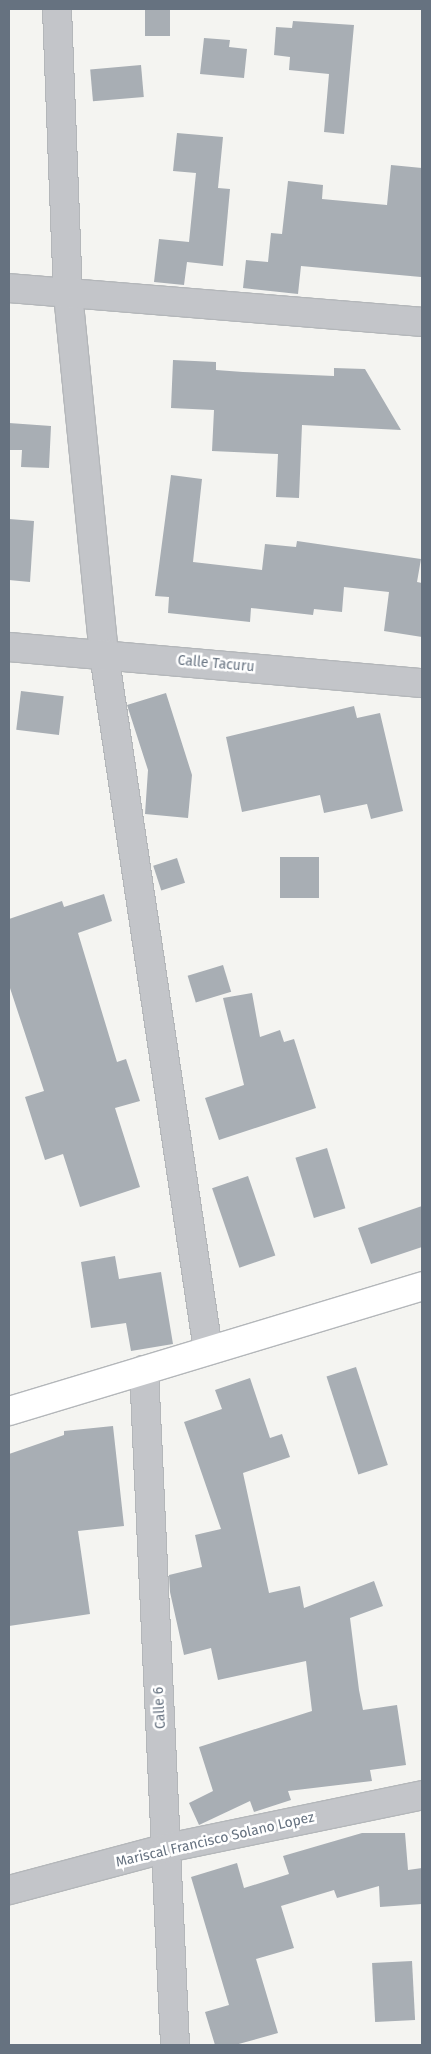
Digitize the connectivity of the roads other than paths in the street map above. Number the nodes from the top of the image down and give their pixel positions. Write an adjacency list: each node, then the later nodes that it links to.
1 (58, 9): 3 (street)
2 (9, 288): 3 (street)
3 (68, 294): 4 (street); 6 (street)
4 (422, 322)
5 (9, 647): 6 (street, Calle Tacuru)
6 (104, 654): 7 (street, Calle Tacuru); 9 (street)
7 (422, 683)
8 (422, 1286): 9 (main road)
9 (208, 1350): 10 (main road)
10 (144, 1370): 11 (main road); 13 (street, Calle 6)
11 (9, 1411)
12 (422, 1795): 13 (street, Mariscal Francisco Solano Lopez)
13 (166, 1848): 14 (street, Mariscal Francisco Solano Lopez); 15 (street, Calle 6)
14 (9, 1890)
15 (175, 2045)

